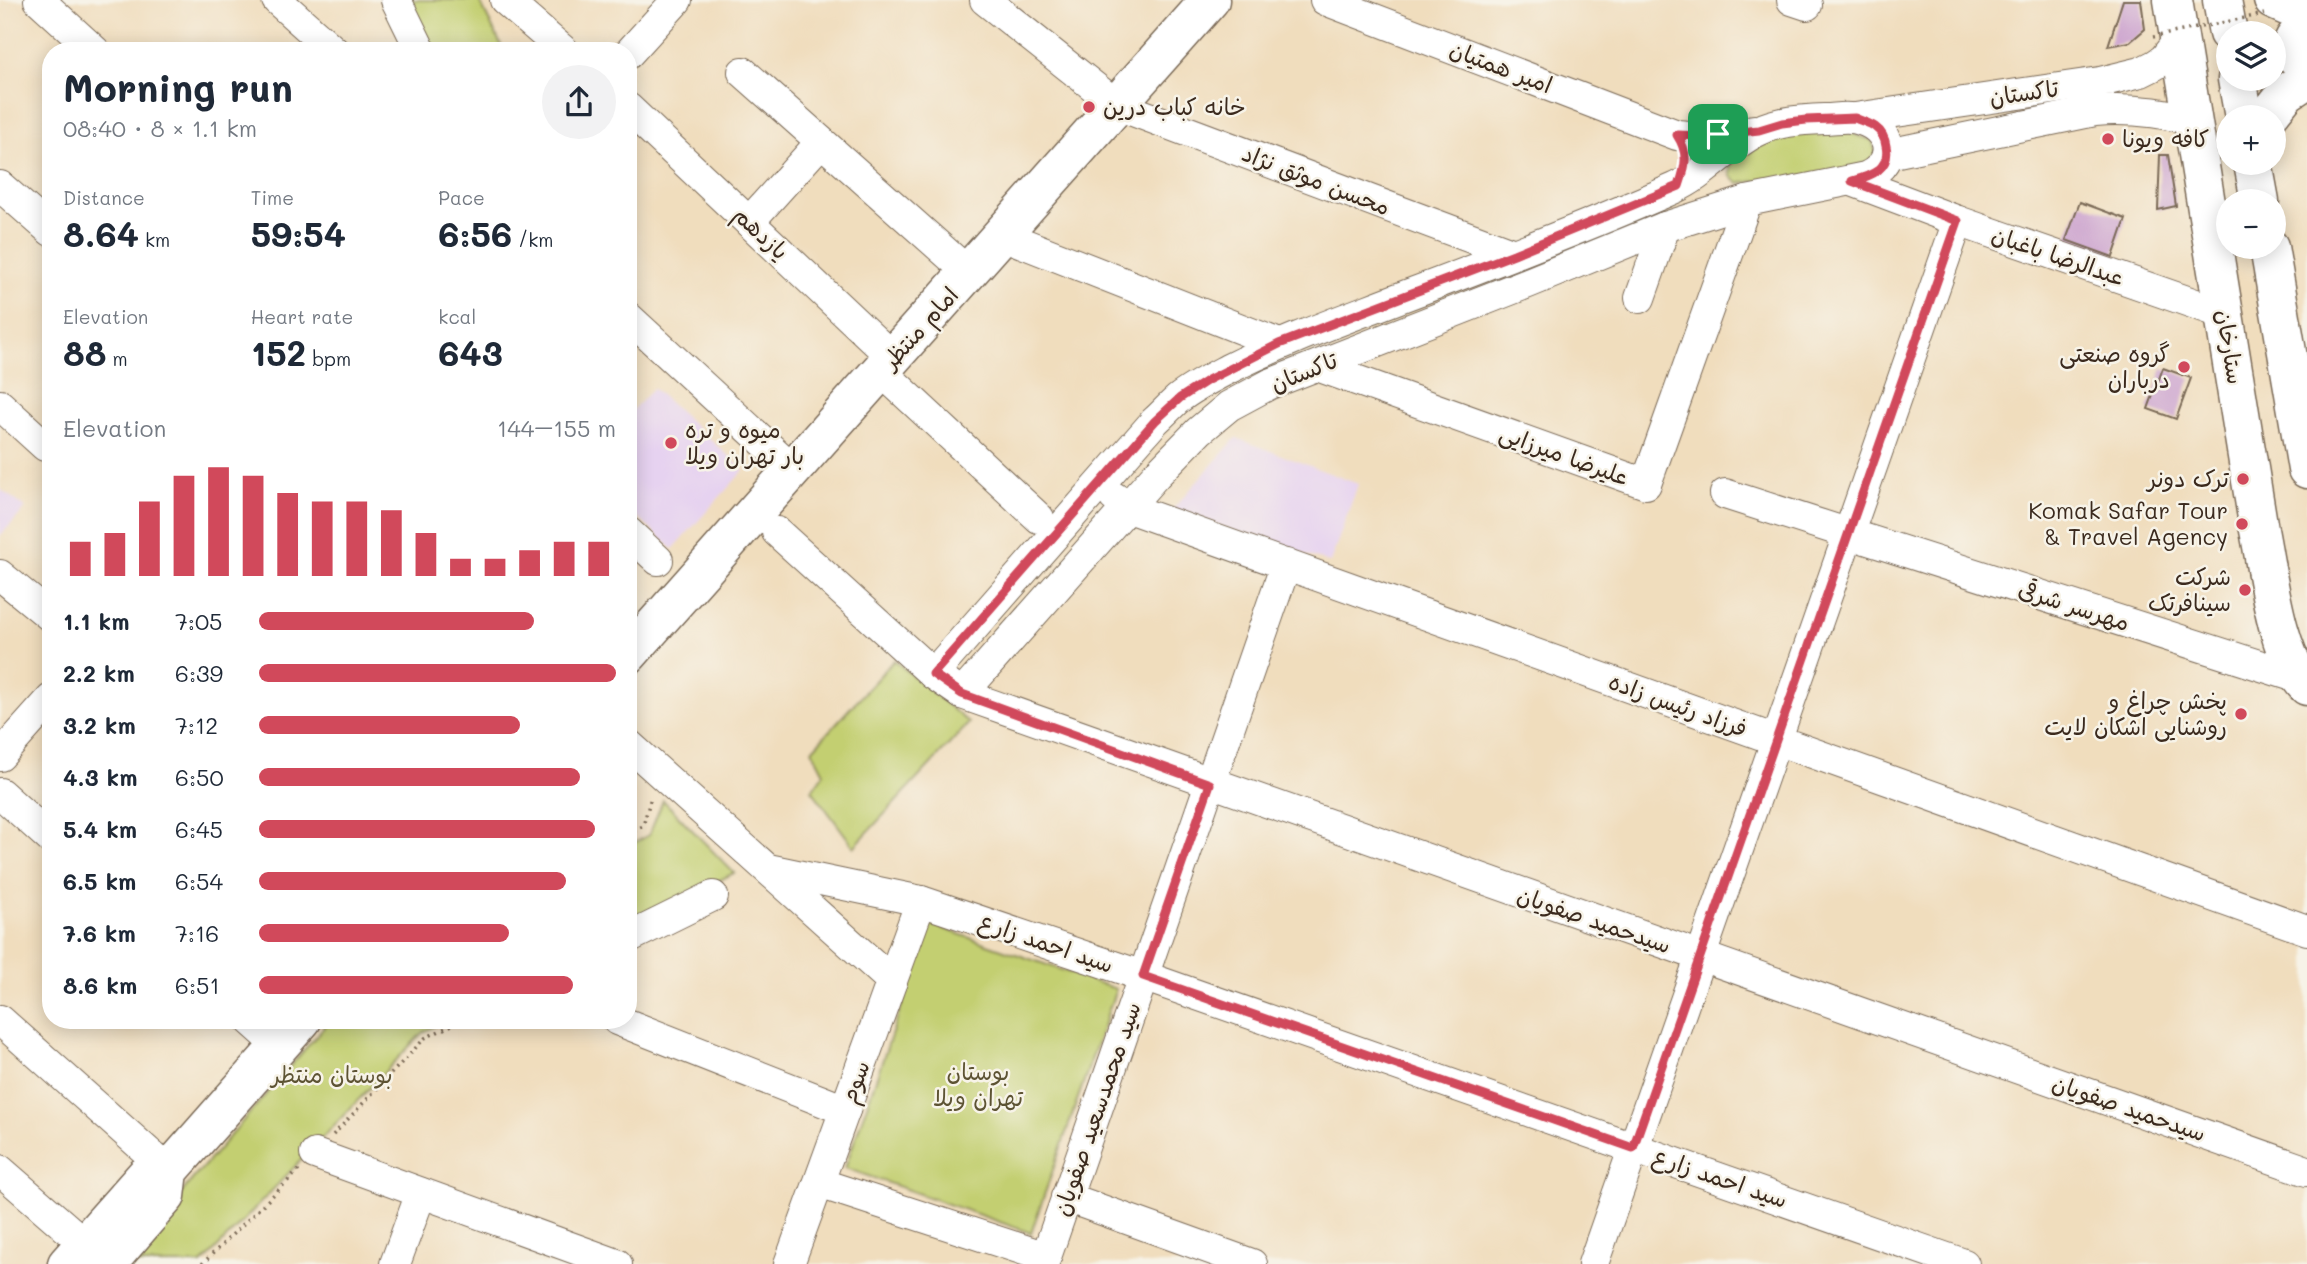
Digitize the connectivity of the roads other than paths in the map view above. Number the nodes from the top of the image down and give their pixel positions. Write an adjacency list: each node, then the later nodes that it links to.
1 (38, 0): 16 (street)
2 (277, 0): 17 (street)
3 (396, 0): 18 (street)
4 (505, 0): 19 (street)
5 (677, 0): 20 (street)
6 (985, 0): 24 (street, محسن موثق نژاد)
7 (1210, 0): 24 (main road, امام منتظر)
8 (1325, 0): 30 (street, امیر همتیان)
9 (2174, 0): 15 (main road, ستارخان)
10 (2222, 0): 13 (main road)
11 (2269, 7): 12 (main road)
12 (2307, 15)
13 (2226, 21)
14 (2307, 28): 21 (main road)
15 (2166, 38): 27 (street, تاکستان); 28 (main road, ستارخان)
16 (85, 42)
17 (324, 42)
18 (417, 42)
19 (554, 42)
20 (637, 44)
21 (2307, 62)
22 (743, 72): 31 (street)
23 (2307, 79): 25 (main road)
24 (1117, 105): 42 (main road, امام منتظر); 43 (street, محسن موثق نژاد)
25 (2277, 105)
26 (637, 116): 38 (street, یازدهم)
27 (1855, 118): 29 (street, تاکستان); 32 (street)
28 (2193, 120): 32 (street, تاکستان); 48 (main road, ستارخان)
29 (1759, 130): 30 (street); 35 (street, تاکستان)
30 (1677, 135): 35 (street)
31 (821, 142): 38 (street); 46 (street)
32 (1888, 154): 33 (street, تاکستان)
33 (1852, 181): 36 (street, تاکستان); 37 (street, عبدالرضا باغبان)
34 (0, 186): 39 (street)
35 (1679, 186): 41 (street, تاکستان)
36 (1747, 201): 40 (street, تاکستان); 53 (street, علیرضا میرزایی)
37 (1958, 221): 48 (street, عبدالرضا باغبان); 63 (street)
38 (750, 222): 52 (street, یازدهم)
39 (42, 223)
40 (1665, 227): 45 (street, تاکستان); 47 (street)
41 (1569, 232): 43 (street, تاکستان); 45 (street)
42 (1002, 235): 46 (main road, امام منتظر); 51 (street)
43 (1514, 254): 51 (street, تاکستان)
44 (2273, 259): 50 (main road)
45 (1580, 262): 53 (street, تاکستان)
46 (969, 273): 52 (main road, امام منتظر)
47 (1640, 298)
48 (2224, 314): 71 (main road, ستارخان)
49 (637, 325): 57 (street)
50 (2296, 338): 56 (main road)
51 (1279, 344): 58 (street, تاکستان)
52 (887, 364): 57 (main road, امام منتظر); 61 (street, یازدهم)
53 (1317, 366): 60 (street, تاکستان)
54 (0, 405): 55 (street)
55 (42, 443)
56 (2307, 469)
57 (793, 470): 69 (main road, امام منتظر)
58 (1100, 485): 60 (street, فرزاد رئیس زاده); 70 (street, تاکستان)
59 (1725, 494): 63 (street, مهرسر شرقی)
60 (1128, 508): 66 (street, فرزاد رئیس زاده); 72 (street, تاکستان)
61 (1040, 518)
62 (777, 532): 70 (street, سیدحمید صفویان)
63 (1849, 533): 71 (street, مهرسر شرقی); 74 (street)
64 (637, 540): 65 (street)
65 (658, 560)
66 (1286, 565): 74 (street, فرزاد رئیس زاده); 77 (street, سید محمدسعید صفویان)
67 (0, 575): 68 (street)
68 (42, 610)
69 (637, 645)
70 (933, 674): 72 (street, سیدحمید صفویان)
71 (2304, 691)
72 (962, 694): 77 (street, سیدحمید صفویان)
73 (42, 709): 76 (street)
74 (1776, 740): 83 (street, فرزاد رئیس زاده); 85 (street)
75 (637, 752): 80 (street)
76 (0, 756)
77 (1210, 784): 85 (street, سیدحمید صفویان); 86 (street, سید محمدسعید صفویان)
78 (0, 793): 79 (street)
79 (42, 831)
80 (768, 869): 82 (street, سید احمد زارع); 87 (street)
81 (713, 895): 84 (street)
82 (921, 901): 86 (street, سید احمد زارع); 87 (street, سوم)
83 (2307, 930)
84 (637, 933)
85 (1700, 957): 92 (street); 96 (street, سیدحمید صفویان)
86 (1143, 976): 92 (street, سید احمد زارع); 99 (street, سید محمدسعید صفویان)
87 (892, 981): 91 (street, سوم)
88 (0, 1020): 95 (street)
89 (637, 1028): 91 (street)
90 (291, 1033): 95 (main road)
91 (845, 1110): 97 (street, سوم)
92 (1633, 1148): 106 (street); 107 (street, سید احمد زارع)
93 (315, 1154): 98 (street)
94 (0, 1170): 101 (street)
95 (169, 1171): 101 (main road)
96 (2307, 1171)
97 (819, 1183): 100 (street); 104 (street, سوم)
98 (421, 1193): 102 (street); 103 (street)
99 (1066, 1198): 100 (street, سید محمدسعید صفویان); 105 (street)
100 (1042, 1254)
101 (86, 1257)
102 (395, 1264)
103 (617, 1264)
104 (789, 1264)
105 (1252, 1264)
106 (1593, 1264)
107 (1964, 1264)

